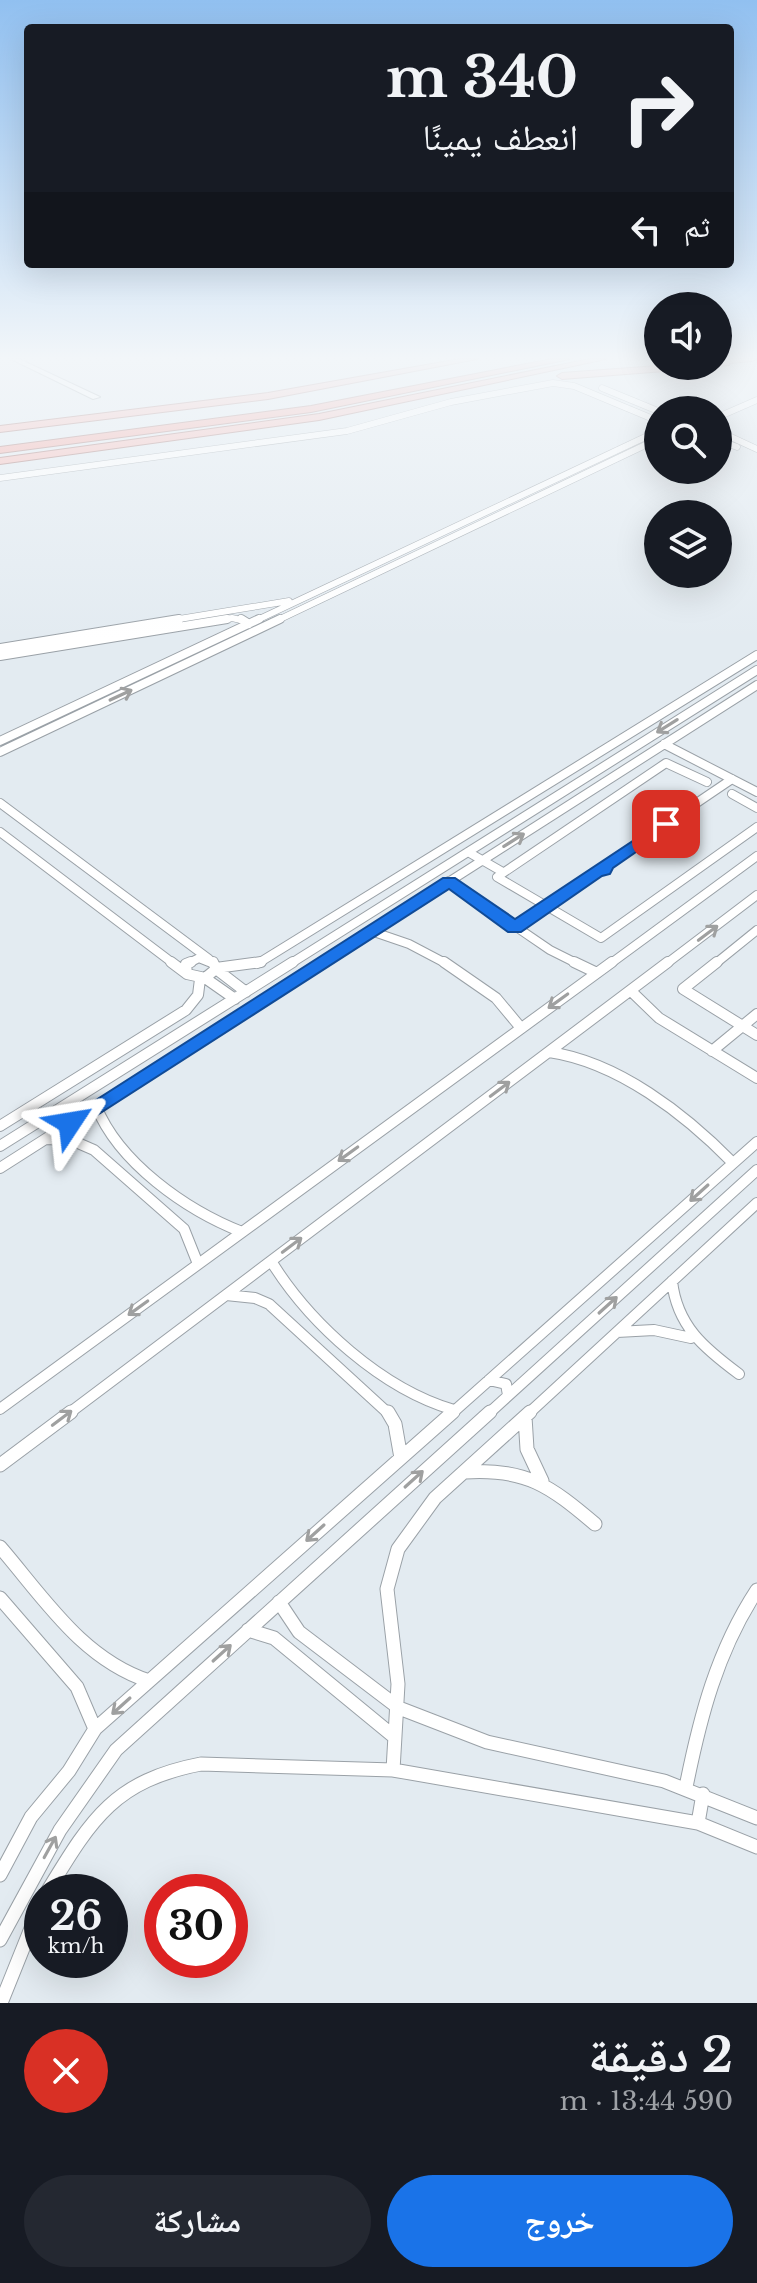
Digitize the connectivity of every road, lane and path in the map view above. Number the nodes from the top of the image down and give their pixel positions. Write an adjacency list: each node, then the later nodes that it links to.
1 (64, 452): 5 (highway)
2 (188, 452): 6 (street)
3 (612, 452): 7 (street)
4 (630, 452): 8 (street)
5 (0, 461)
6 (0, 478)
7 (406, 549): 8 (street); 9 (street)
8 (416, 554): 20 (street, one-way to 8)
9 (308, 596): 10 (street); 11 (street)
10 (244, 609): 11 (street); 12 (street)
11 (246, 621): 14 (street); 18 (street)
12 (0, 648)
13 (757, 655): 43 (street)
14 (0, 656)
15 (757, 670): 17 (street)
16 (757, 685): 19 (street)
17 (703, 704): 19 (street); 32 (street, one-way to 32)
18 (74, 706): 20 (street); 21 (street)
19 (717, 711): 22 (street)
20 (84, 712): 23 (street)
21 (0, 741)
22 (664, 744): 24 (street); 34 (street, one-way to 22)
23 (0, 752)
24 (732, 779): 26 (street); 38 (street)
25 (707, 782): 35 (street)
26 (757, 792)
27 (732, 794): 29 (street)
28 (0, 803): 42 (street)
29 (757, 808)
30 (757, 827): 38 (street)
31 (0, 832): 45 (street)
32 (468, 852): 34 (street); 48 (street)
33 (757, 856): 44 (street)
34 (482, 860): 35 (street); 36 (street)
35 (501, 871): 38 (street)
36 (449, 881): 39 (street); 41 (street)
37 (757, 895): 47 (street, one-way to 37)
38 (545, 907): 39 (street)
39 (514, 928): 44 (street)
40 (757, 930): 51 (street)
41 (371, 931): 52 (street); 57 (street)
42 (209, 959): 43 (street); 45 (street)
43 (216, 968): 46 (street); 48 (street)
44 (597, 973): 52 (street, one-way to 52)
45 (187, 974): 46 (street)
46 (203, 978): 49 (street); 58 (street)
47 (631, 991): 54 (street); 55 (street)
48 (246, 992): 49 (street)
49 (235, 999): 61 (street)
50 (757, 1014): 51 (street)
51 (743, 1026): 53 (street); 54 (street)
52 (521, 1028): 66 (street, one-way to 66)
53 (757, 1035)
54 (712, 1051): 56 (street)
55 (549, 1052): 62 (street); 67 (street, one-way to 55)
56 (757, 1078)
57 (96, 1106): 59 (street); 66 (street)
58 (0, 1126)
59 (44, 1139): 63 (street); 68 (street)
60 (757, 1142): 62 (street)
61 (0, 1146)
62 (733, 1163): 73 (street, one-way to 73)
63 (0, 1168)
64 (757, 1170): 74 (street, one-way to 64)
65 (755, 1205): 69 (street)
66 (242, 1232): 68 (street)
67 (271, 1261): 70 (street); 79 (street)
68 (198, 1264): 78 (street, one-way to 78)
69 (672, 1281): 71 (street); 72 (street)
70 (226, 1295): 81 (street); 82 (street, one-way to 70)
71 (617, 1332): 72 (street); 80 (street)
72 (691, 1338): 75 (street)
73 (527, 1345): 74 (street); 76 (street)
74 (546, 1360): 77 (street)
75 (739, 1374)
76 (489, 1380): 77 (street); 79 (street)
77 (508, 1395): 89 (street, one-way to 77)
78 (0, 1409)
79 (454, 1410): 81 (street)
80 (525, 1417): 83 (street); 84 (street)
81 (401, 1458): 91 (street, one-way to 91)
82 (0, 1465)
83 (465, 1472): 84 (street); 92 (street)
84 (542, 1481): 85 (street)
85 (595, 1524)
86 (0, 1547): 91 (street)
87 (757, 1590): 96 (street)
88 (0, 1598): 93 (street)
89 (279, 1602): 90 (street); 92 (street)
90 (248, 1630): 94 (street); 103 (street, one-way to 90)
91 (149, 1681): 93 (street, one-way to 93)
92 (399, 1708): 94 (street); 96 (street)
93 (95, 1729): 102 (street)
94 (392, 1735): 95 (street)
95 (393, 1770): 99 (street); 101 (street)
96 (686, 1787): 97 (street)
97 (703, 1794): 98 (street); 99 (street)
98 (757, 1818)
99 (698, 1823): 100 (street)
100 (757, 1847)
101 (59, 1874)
102 (0, 1875)
103 (0, 1940)
104 (24, 1940): 105 (street)
105 (1, 2003)

